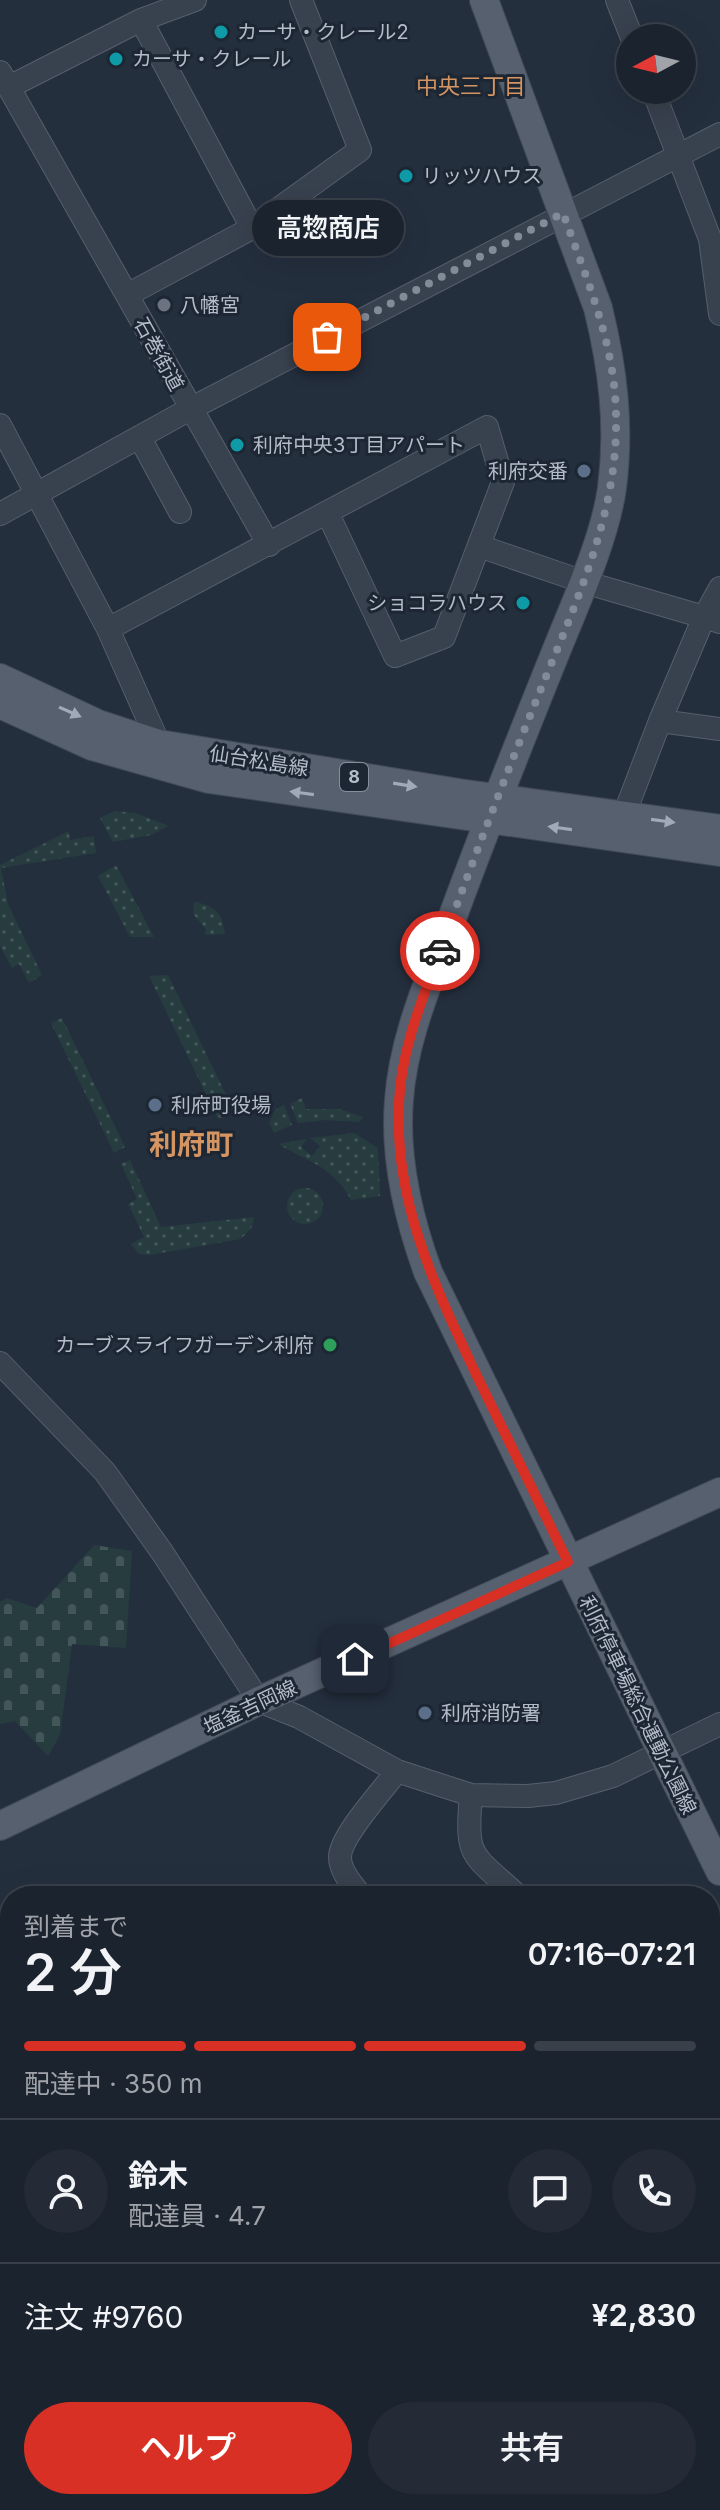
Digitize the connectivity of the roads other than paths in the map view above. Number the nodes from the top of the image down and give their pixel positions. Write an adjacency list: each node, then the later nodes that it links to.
1 (195, 0): 5 (street)
2 (301, 0): 12 (street)
3 (484, 0): 11 (main road)
4 (617, 0): 6 (street)
5 (141, 20): 7 (street); 12 (street)
6 (626, 24)
7 (4, 79): 13 (street, 石巻街道)
8 (658, 104): 10 (street)
9 (720, 134): 10 (street, 石巻街道)
10 (677, 154): 11 (street, 石巻街道); 14 (street)
11 (563, 213): 15 (street, 石巻街道); 24 (main road)
12 (252, 228): 13 (street)
13 (127, 295): 15 (street, 石巻街道)
14 (720, 314)
15 (190, 409): 17 (street); 22 (street)
16 (0, 425): 18 (street)
17 (140, 438): 18 (street); 19 (street)
18 (39, 495): 20 (street); 27 (street)
19 (180, 512)
20 (0, 514)
21 (328, 514): 22 (street); 23 (street); 23 (street)
22 (269, 545): 27 (street)
23 (479, 546): 24 (street)
24 (584, 582): 26 (street); 33 (main road)
25 (720, 588): 26 (street)
26 (712, 619): 30 (street)
27 (108, 629): 32 (street)
28 (0, 678): 32 (main road, 仙台松島線 / 8, one-way to 32)
29 (0, 704): 33 (main road, 仙台松島線 / 8, one-way to 29)
30 (660, 721): 31 (street); 34 (street)
31 (720, 729)
32 (159, 744): 33 (main road, 仙台松島線 / 8, one-way to 33)
33 (492, 808): 34 (main road, 仙台松島線 / 8); 36 (main road, 仙台松島線 / 8, one-way to 33); 39 (main road, 利府停車場総合運動公園線)
34 (624, 815): 35 (main road, 仙台松島線 / 8, one-way to 35)
35 (720, 829)
36 (720, 852)
37 (0, 1363): 40 (street)
38 (720, 1492): 39 (main road, 塩釜吉岡線)
39 (568, 1562): 40 (main road, 塩釜吉岡線); 42 (main road, 利府停車場総合運動公園線)
40 (259, 1701): 43 (street); 45 (main road, 塩釜吉岡線)
41 (720, 1724): 42 (street)
42 (661, 1753): 44 (street); 46 (main road, 利府停車場総合運動公園線)
43 (397, 1771): 44 (street); 47 (street)
44 (471, 1795): 48 (street)
45 (0, 1826)
46 (720, 1871)
47 (353, 1886)
48 (508, 1886)

